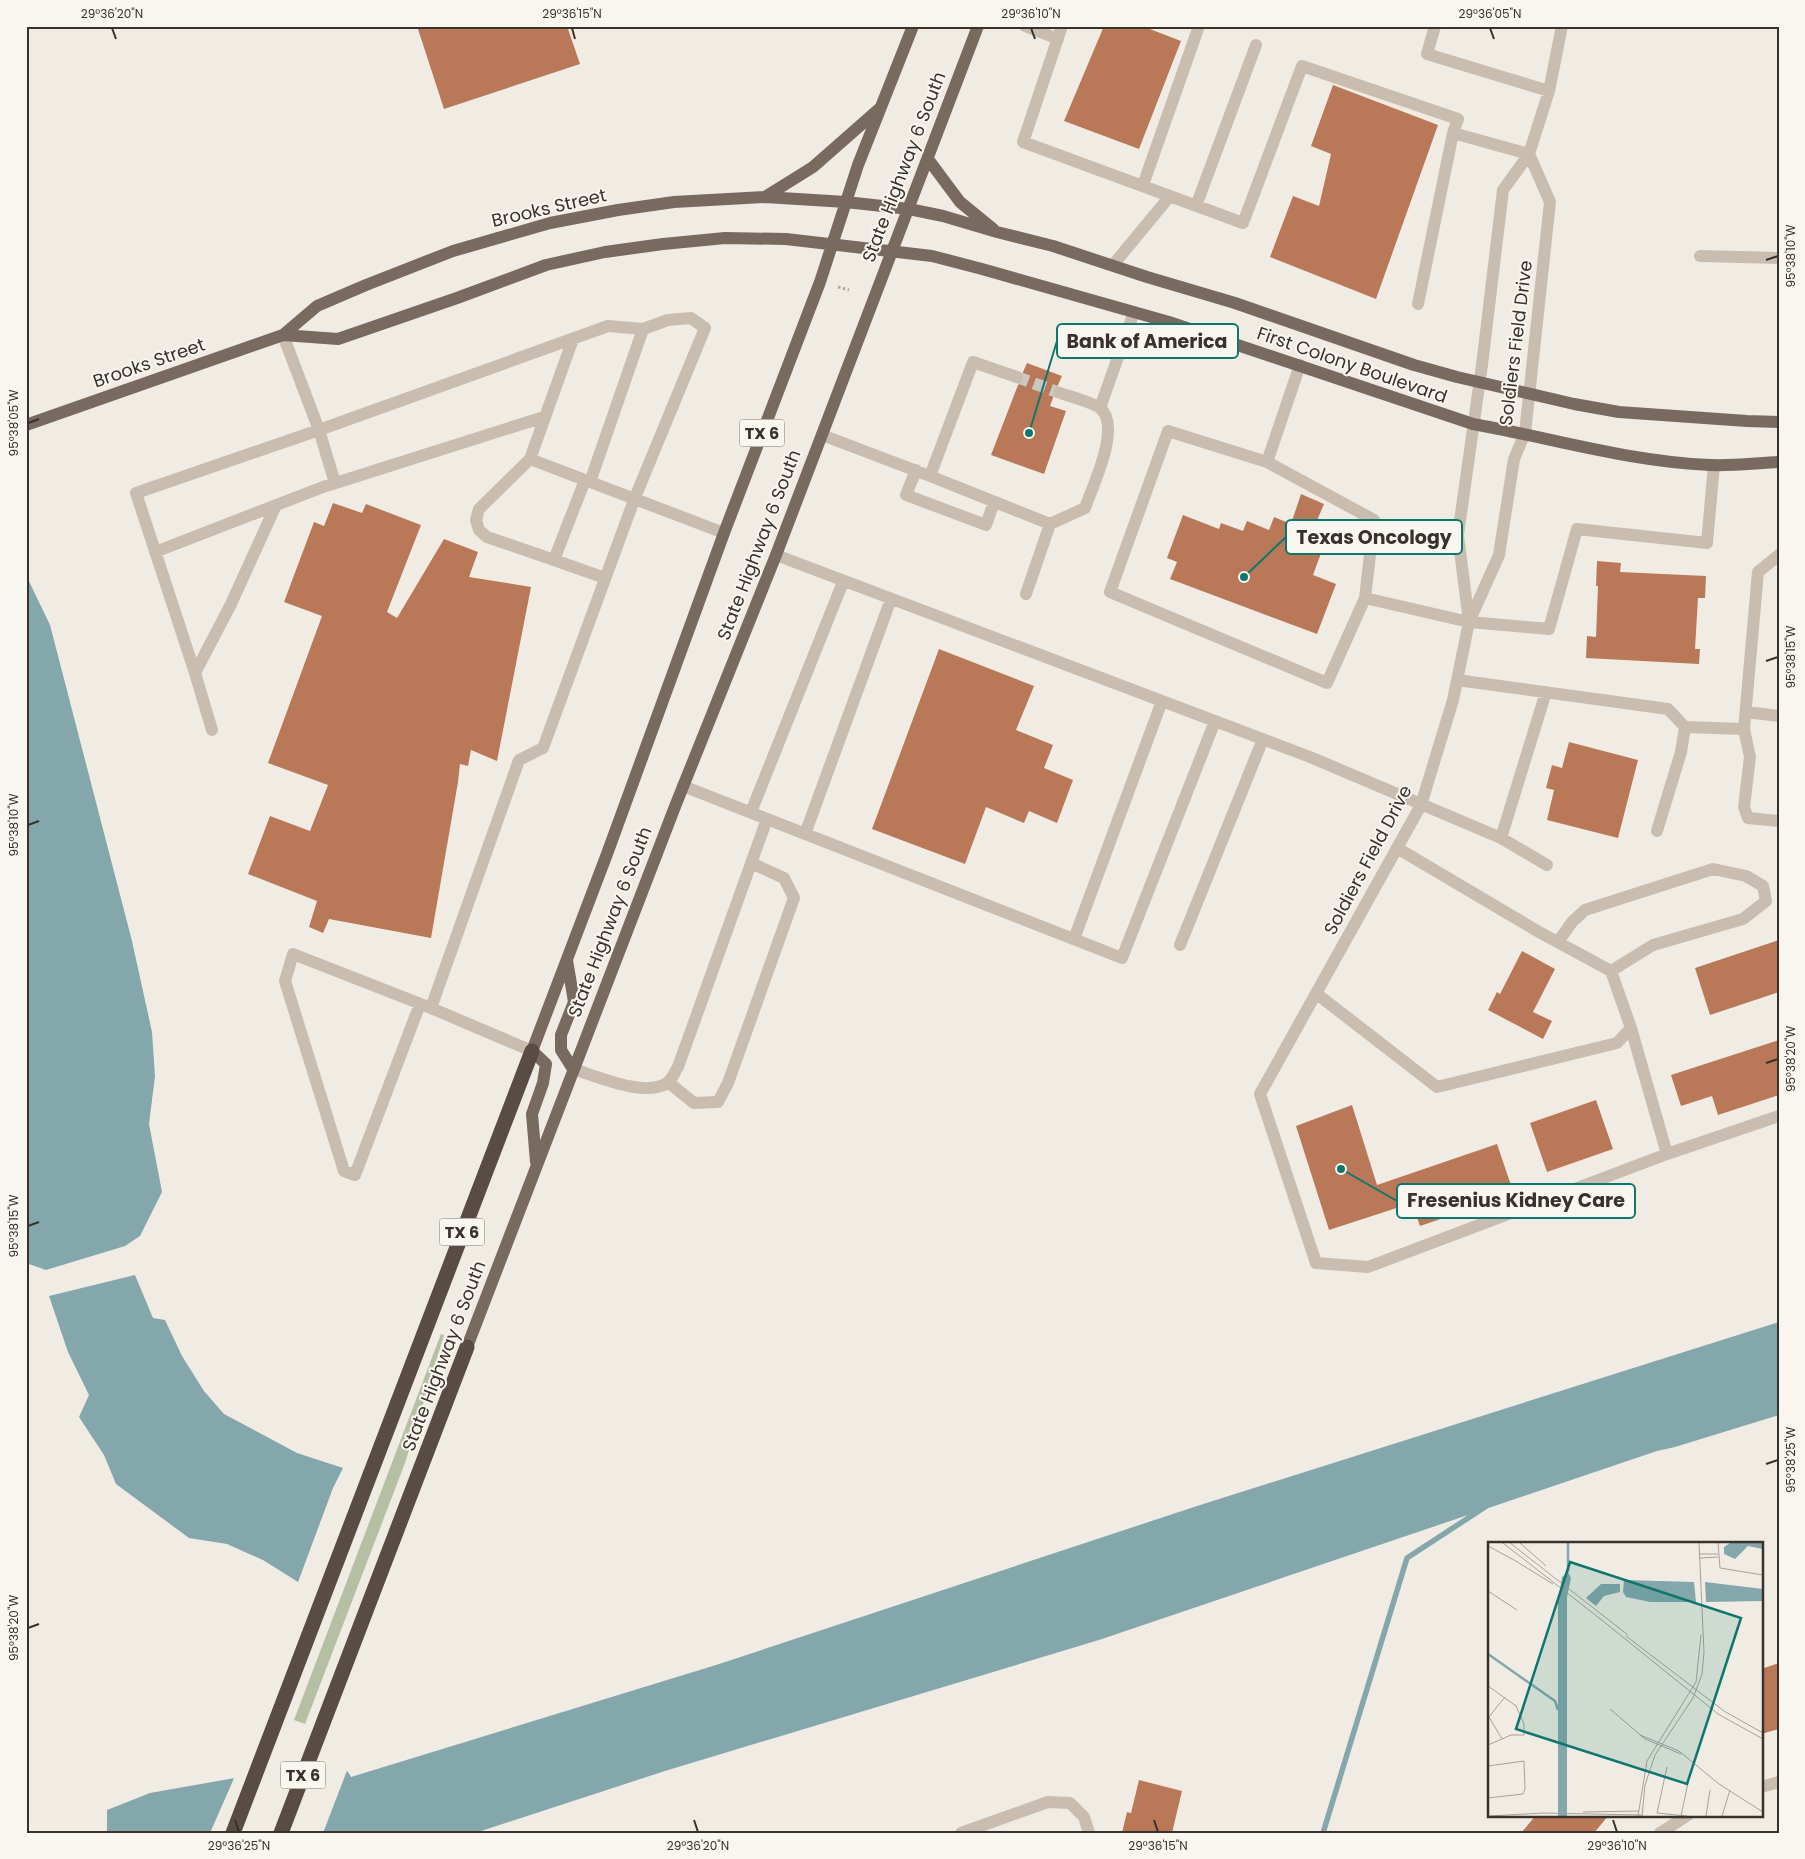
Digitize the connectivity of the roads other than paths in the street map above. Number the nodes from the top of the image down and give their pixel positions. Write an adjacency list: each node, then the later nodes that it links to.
1 (913, 26): 10 (main road, State Highway 6 South / TX 6)
2 (978, 26): 13 (main road, State Highway 6 South / TX 6)
3 (1025, 26): 7 (street)
4 (1199, 26): 14 (street)
5 (1435, 26): 9 (street)
6 (1562, 26): 9 (street, Soldiers Field Drive)
7 (1060, 32): 14 (street)
8 (1256, 45): 18 (street)
9 (1549, 91): 12 (street, Soldiers Field Drive)
10 (880, 107): 16 (main road); 17 (main road, State Highway 6 South / TX 6)
11 (1453, 133): 12 (street); 18 (street); 26 (street)
12 (1529, 154): 33 (street, Soldiers Field Drive); 35 (street, Soldiers Field Drive)
13 (928, 159): 19 (main road, State Highway 6 South / TX 6); 20 (main road)
14 (1143, 185): 15 (street)
15 (1170, 196): 18 (street); 25 (street)
16 (765, 197): 17 (main road, Brooks Street); 29 (main road, Brooks Street)
17 (846, 202): 19 (main road, Brooks Street); 21 (main road, State Highway 6 South / TX 6)
18 (1196, 206)
19 (909, 209): 20 (main road, First Colony Boulevard); 22 (main road, State Highway 6 South / TX 6)
20 (997, 232): 25 (main road, First Colony Boulevard)
21 (832, 244): 22 (main road, Brooks Street); 29 (main road, Brooks Street); 56 (main road, State Highway 6 South / TX 6)
22 (893, 251): 27 (main road, First Colony Boulevard); 43 (main road, State Highway 6 South / TX 6)
23 (1700, 256): 24 (street)
24 (1779, 258)
25 (1113, 265): 33 (main road, First Colony Boulevard)
26 (1418, 304)
27 (1134, 312): 31 (main road, First Colony Boulevard); 36 (street)
28 (643, 329): 30 (street); 50 (street); 52 (street)
29 (283, 335): 40 (main road, Brooks Street); 41 (street)
30 (573, 338): 37 (street); 41 (street)
31 (1300, 365): 39 (main road, First Colony Boulevard); 45 (street)
32 (1018, 377): 49 (street)
33 (1479, 382): 35 (main road, First Colony Boulevard); 39 (street, Soldiers Field Drive)
34 (1060, 393): 36 (street)
35 (1530, 394): 38 (main road, First Colony Boulevard); 42 (street, Soldiers Field Drive)
36 (1100, 408): 55 (street)
37 (544, 417): 44 (street); 51 (street)
38 (1779, 422)
39 (1473, 424): 42 (main road, First Colony Boulevard); 66 (street, Soldiers Field Drive)
40 (26, 425)
41 (319, 430): 51 (street); 57 (street)
42 (1524, 433): 47 (main road, First Colony Boulevard); 66 (street, Soldiers Field Drive)
43 (822, 435): 48 (street); 58 (main road, State Highway 6 South / TX 6)
44 (530, 459): 50 (street); 60 (street)
45 (1267, 462): 64 (street); 64 (street)
46 (1779, 462): 47 (main road, First Colony Boulevard)
47 (1714, 465): 66 (street)
48 (916, 470): 49 (street); 53 (street)
49 (930, 476): 53 (street)
50 (587, 481): 52 (street); 60 (street)
51 (335, 483): 54 (street)
52 (634, 500): 56 (street); 61 (street)
53 (994, 502): 55 (street)
54 (276, 505): 57 (street); 67 (street)
55 (1050, 524): 63 (street)
56 (724, 533): 92 (main road, State Highway 6 South / TX 6)
57 (155, 552): 67 (street)
58 (776, 555): 62 (street); 78 (main road, State Highway 6 South / TX 6)
59 (1779, 555): 71 (street)
60 (554, 560): 61 (street)
61 (605, 578): 95 (street)
62 (843, 582): 65 (street); 80 (street)
63 (1026, 594)
64 (1365, 598): 66 (street)
65 (891, 600): 70 (street); 84 (street)
66 (1469, 622): 68 (street, Soldiers Field Drive)
67 (195, 672): 76 (street)
68 (1458, 680): 69 (street); 79 (street, Soldiers Field Drive)
69 (1546, 692): 74 (street); 85 (street)
70 (1162, 701): 73 (street); 89 (street)
71 (1746, 712): 72 (street); 75 (street)
72 (1779, 716)
73 (1214, 721): 77 (street); 89 (street)
74 (1685, 727): 75 (street); 83 (street)
75 (1744, 729): 82 (street)
76 (212, 730)
77 (1263, 739): 79 (street); 91 (street)
78 (683, 786): 80 (street); 98 (main road, State Highway 6 South / TX 6)
79 (1421, 805): 85 (street); 86 (street, Soldiers Field Drive)
80 (751, 812): 81 (street)
81 (767, 818): 84 (street); 87 (street)
82 (1779, 821)
83 (1657, 831)
84 (805, 834): 89 (street)
85 (1501, 838): 88 (street)
86 (1397, 848): 90 (street); 94 (street, Soldiers Field Drive)
87 (751, 863): 99 (street); 99 (street)
88 (1547, 865)
89 (1074, 938)
90 (1558, 942): 93 (street); 93 (street)
91 (1180, 945)
92 (567, 958): 97 (main road, State Highway 6 South / TX 6); 98 (main road)
93 (1611, 971): 96 (street)
94 (1316, 994): 96 (street); 101 (street, Soldiers Field Drive)
95 (425, 1006): 95 (street); 97 (street)
96 (1631, 1028): 101 (street)
97 (532, 1051): 102 (main road); 107 (highway, State Highway 6 South / TX 6)
98 (574, 1069): 99 (street); 102 (main road, State Highway 6 South / TX 6)
99 (668, 1082)
100 (1779, 1116): 101 (street)
101 (1667, 1154)
102 (536, 1167): 103 (main road, State Highway 6 South / TX 6)
103 (467, 1347): 108 (highway, State Highway 6 South / TX 6)
104 (1779, 1782): 105 (street)
105 (1762, 1787)
106 (1686, 1816): 111 (street)
107 (233, 1833)
108 (282, 1833)
109 (961, 1833): 110 (street)
110 (1089, 1833)
111 (1660, 1833)

